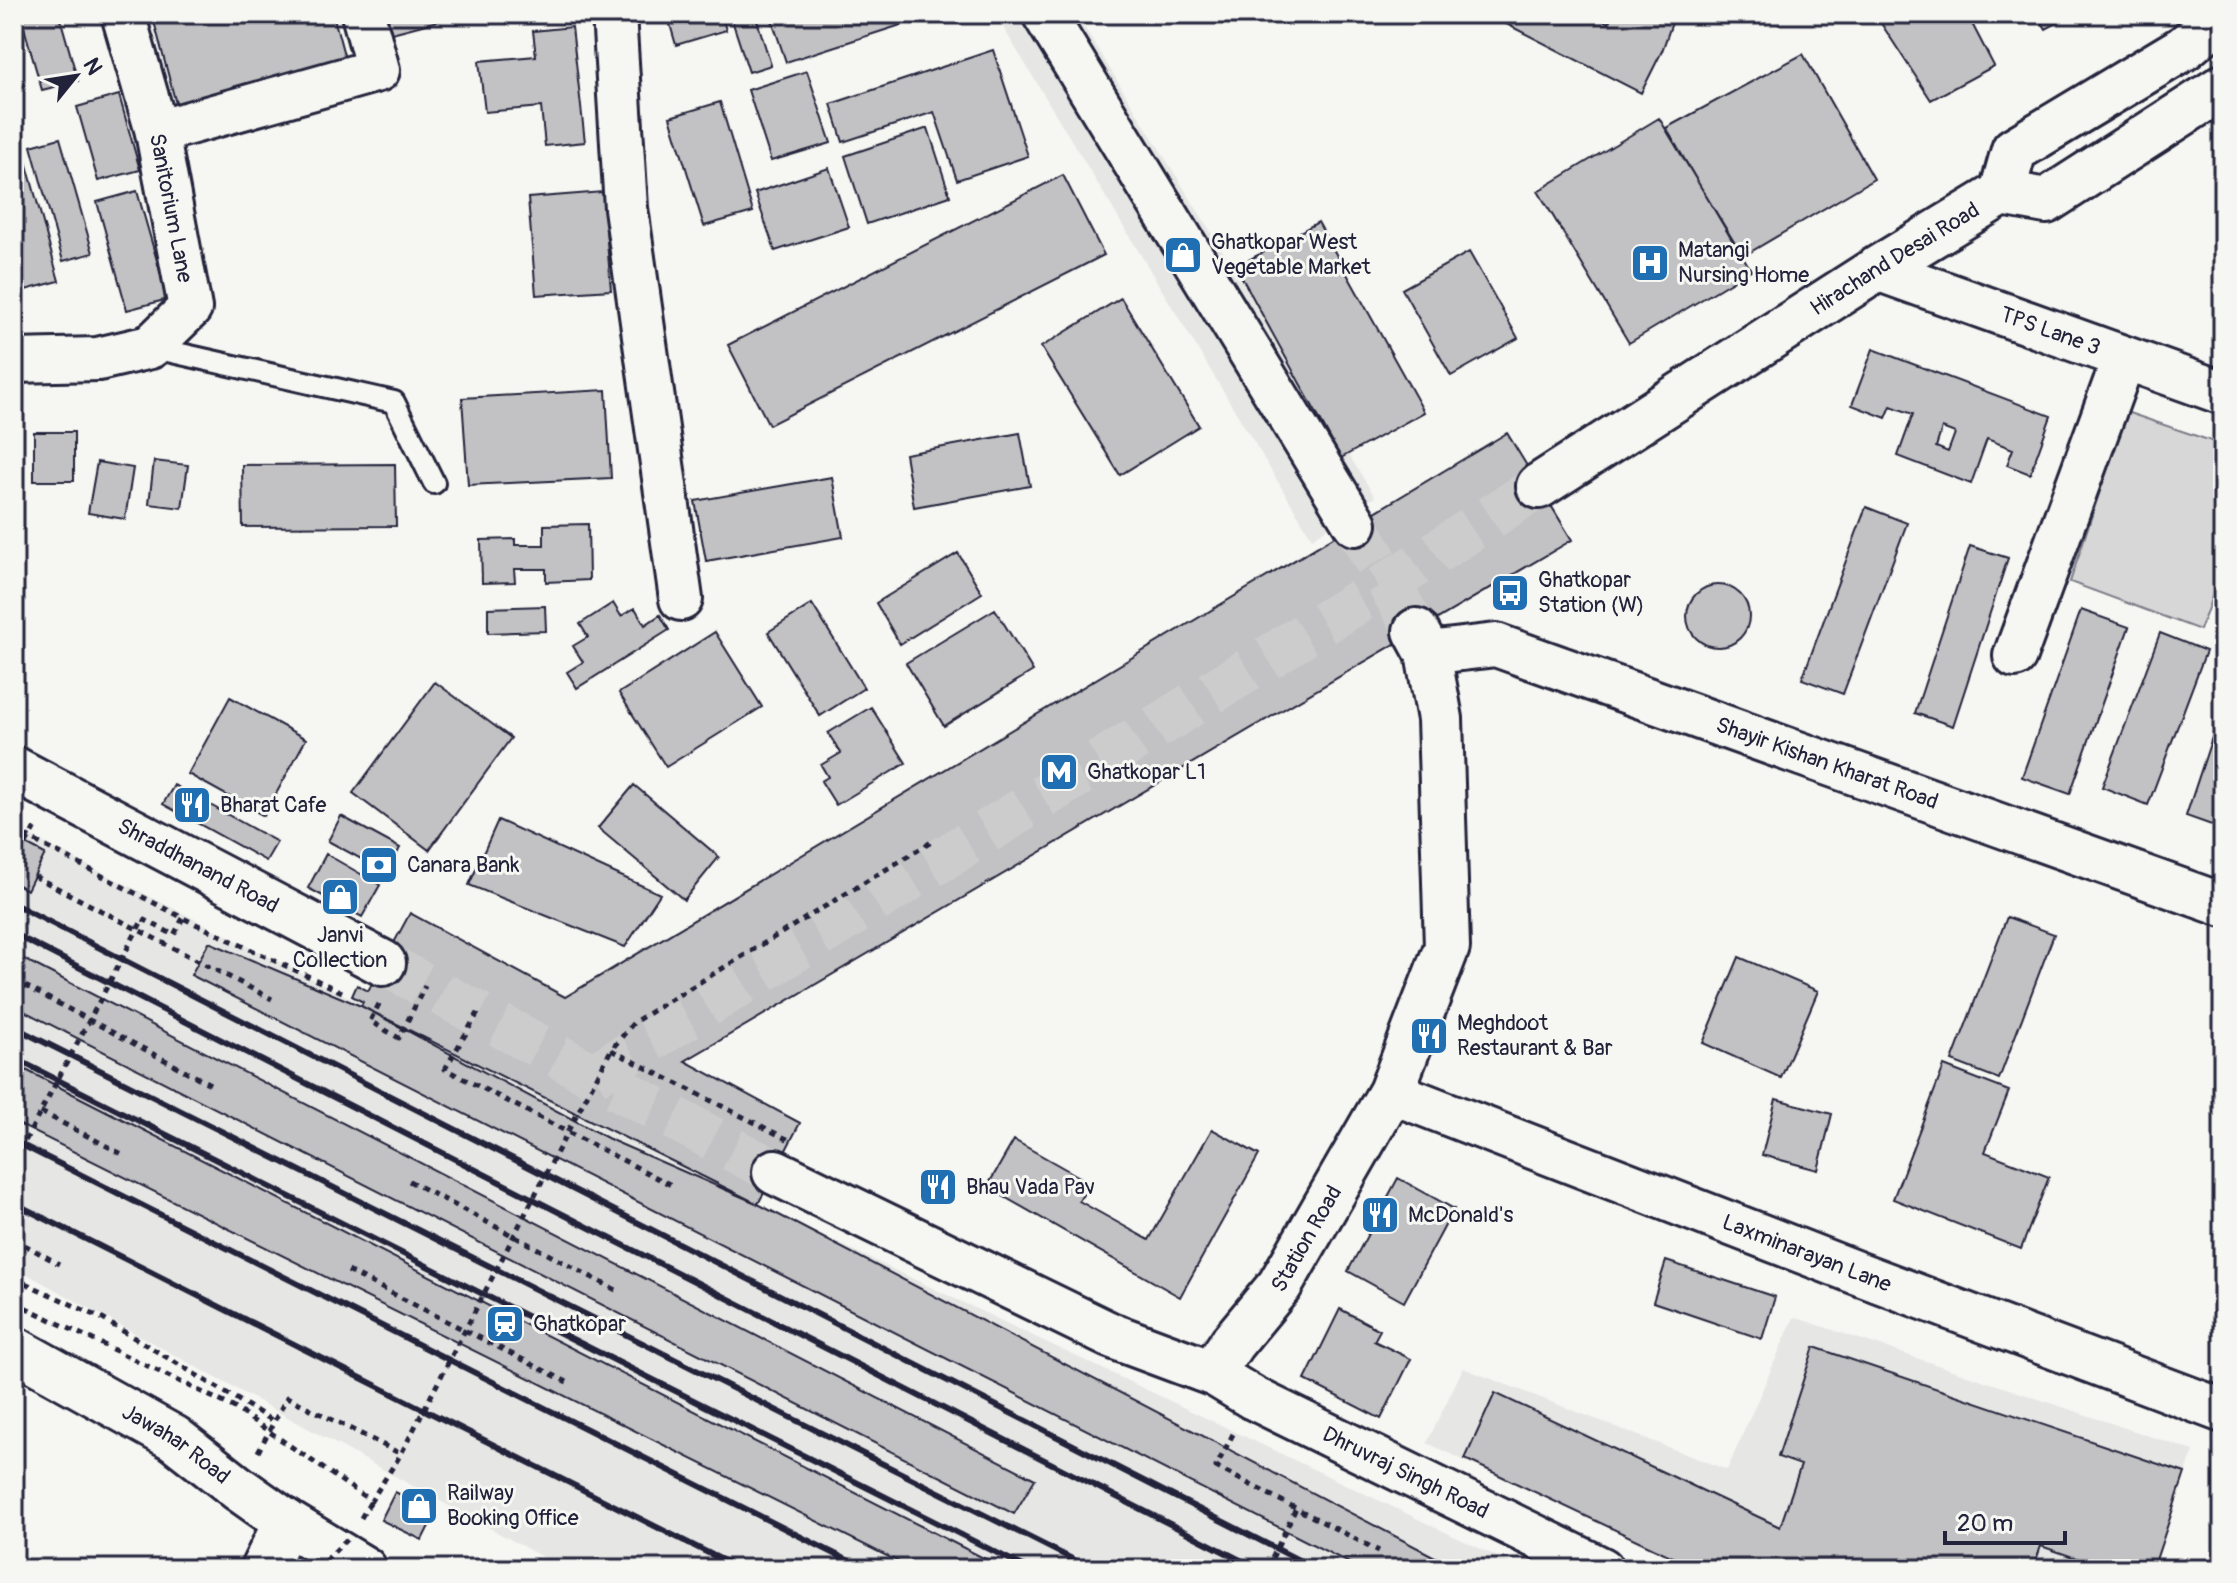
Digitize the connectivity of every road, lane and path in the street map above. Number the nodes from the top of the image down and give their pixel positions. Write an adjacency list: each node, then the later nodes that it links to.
1 (123, 14): 7 (street, Sanitorium Lane)
2 (363, 14): 7 (street)
3 (614, 14): 17 (street)
4 (1044, 14): 16 (street)
5 (2223, 15): 8 (street, Hirachand Desai Road)
6 (2223, 87): 8 (street)
7 (157, 132): 10 (street, Sanitorium Lane)
8 (2002, 193): 9 (street, Hirachand Desai Road)
9 (1877, 269): 11 (street, TPS Lane 3); 15 (street, Hirachand Desai Road)
10 (150, 347): 12 (street); 14 (lane)
11 (2124, 358): 13 (street, TPS Lane 3); 19 (street)
12 (14, 361)
13 (2223, 393)
14 (434, 483)
15 (1539, 486)
16 (1355, 524)
17 (681, 599)
18 (1422, 642): 24 (street, Shayir Kishan Kharat Road); 37 (street, Station Road)
19 (2015, 656)
20 (14, 769): 27 (street, Shraddhanand Road)
21 (14, 830): 25 (path, bridge)
22 (933, 841): 35 (path, bridge)
23 (34, 876): 26 (path)
24 (2223, 905)
25 (183, 918): 26 (path, bridge); 30 (path, bridge)
26 (138, 930): 31 (path); 33 (path, bridge)
27 (383, 963)
28 (14, 980): 33 (path)
29 (425, 986): 34 (path)
30 (342, 992)
31 (272, 999)
32 (478, 1013): 39 (path)
33 (88, 1020): 36 (path); 38 (path, bridge)
34 (370, 1021)
35 (611, 1050): 39 (path, bridge); 41 (path, bridge)
36 (210, 1084)
37 (1391, 1092): 54 (street, Station Road); 56 (street, Laxminarayan Lane)
38 (41, 1112): 40 (path); 42 (path, bridge)
39 (568, 1131): 44 (path); 45 (path, bridge)
40 (126, 1156)
41 (783, 1157): 54 (street)
42 (14, 1162)
43 (409, 1181): 45 (path)
44 (675, 1187)
45 (514, 1236): 50 (path); 52 (path, bridge)
46 (14, 1239): 47 (path)
47 (59, 1264)
48 (348, 1271): 52 (path)
49 (14, 1278): 57 (path)
50 (618, 1291)
51 (14, 1302): 57 (path, bridge)
52 (465, 1330): 55 (path); 57 (path, bridge)
53 (14, 1349): 60 (street, Jawahar Road)
54 (1212, 1373): 66 (street, Dhruvraj Singh Road)
55 (567, 1382)
56 (2223, 1411)
57 (401, 1454)
58 (1216, 1467): 59 (path)
59 (1296, 1508): 61 (path); 65 (path, bridge)
60 (286, 1522): 62 (street, Jawahar Road); 63 (street)
61 (1379, 1551)
62 (357, 1553): 64 (path, bridge)
63 (263, 1569)
64 (317, 1569)
65 (1267, 1569)
66 (1602, 1569)

